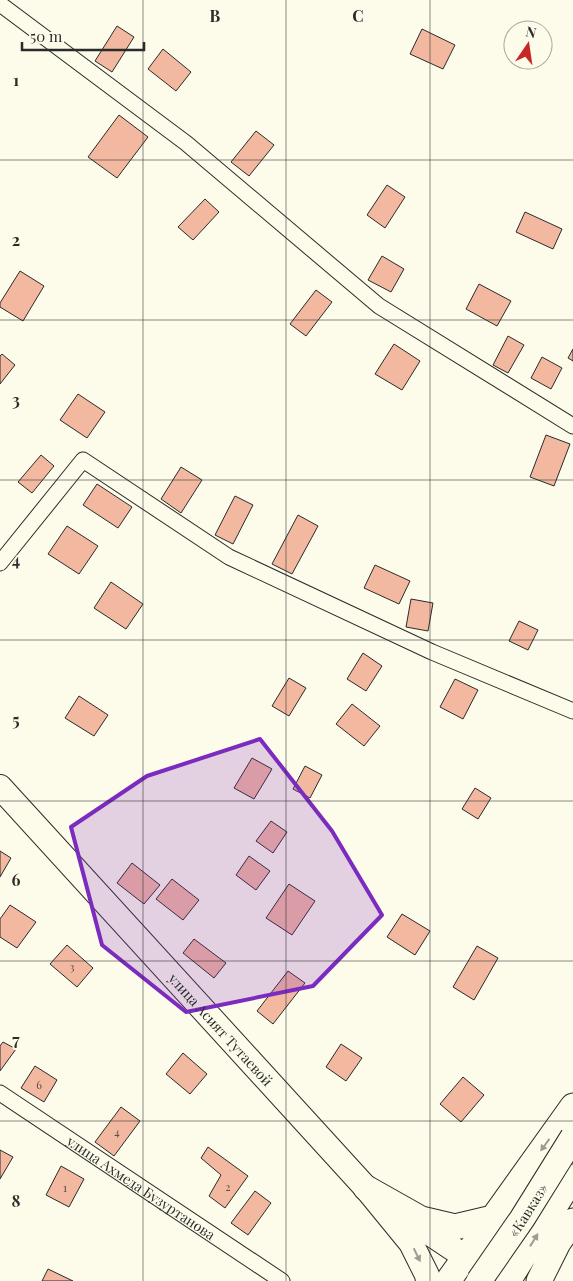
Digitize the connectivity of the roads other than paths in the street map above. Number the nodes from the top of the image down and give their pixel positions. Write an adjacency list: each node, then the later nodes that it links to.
1 (0, 4): 2 (street)
2 (573, 426)
3 (0, 563): 4 (street)
4 (573, 710)
5 (0, 787): 10 (main road, улица Асият Тутаевой)
6 (0, 1093): 15 (street, улица Ахмеда Бузуртанова)
7 (573, 1106): 11 (highway, one-way to 11)
8 (573, 1137): 14 (highway, «Кавказ», bridge)
9 (573, 1177): 14 (highway, «Кавказ», one-way to 9)
10 (366, 1188): 11 (highway); 13 (main road); 16 (main road, улица Асият Тутаевой, one-way to 16)
11 (493, 1218): 13 (highway)
12 (573, 1221): 18 (highway)
13 (464, 1257): 14 (main road); 17 (highway)
14 (495, 1279): 17 (main road)
15 (282, 1281)
16 (428, 1281)
17 (449, 1281)
18 (539, 1281)

